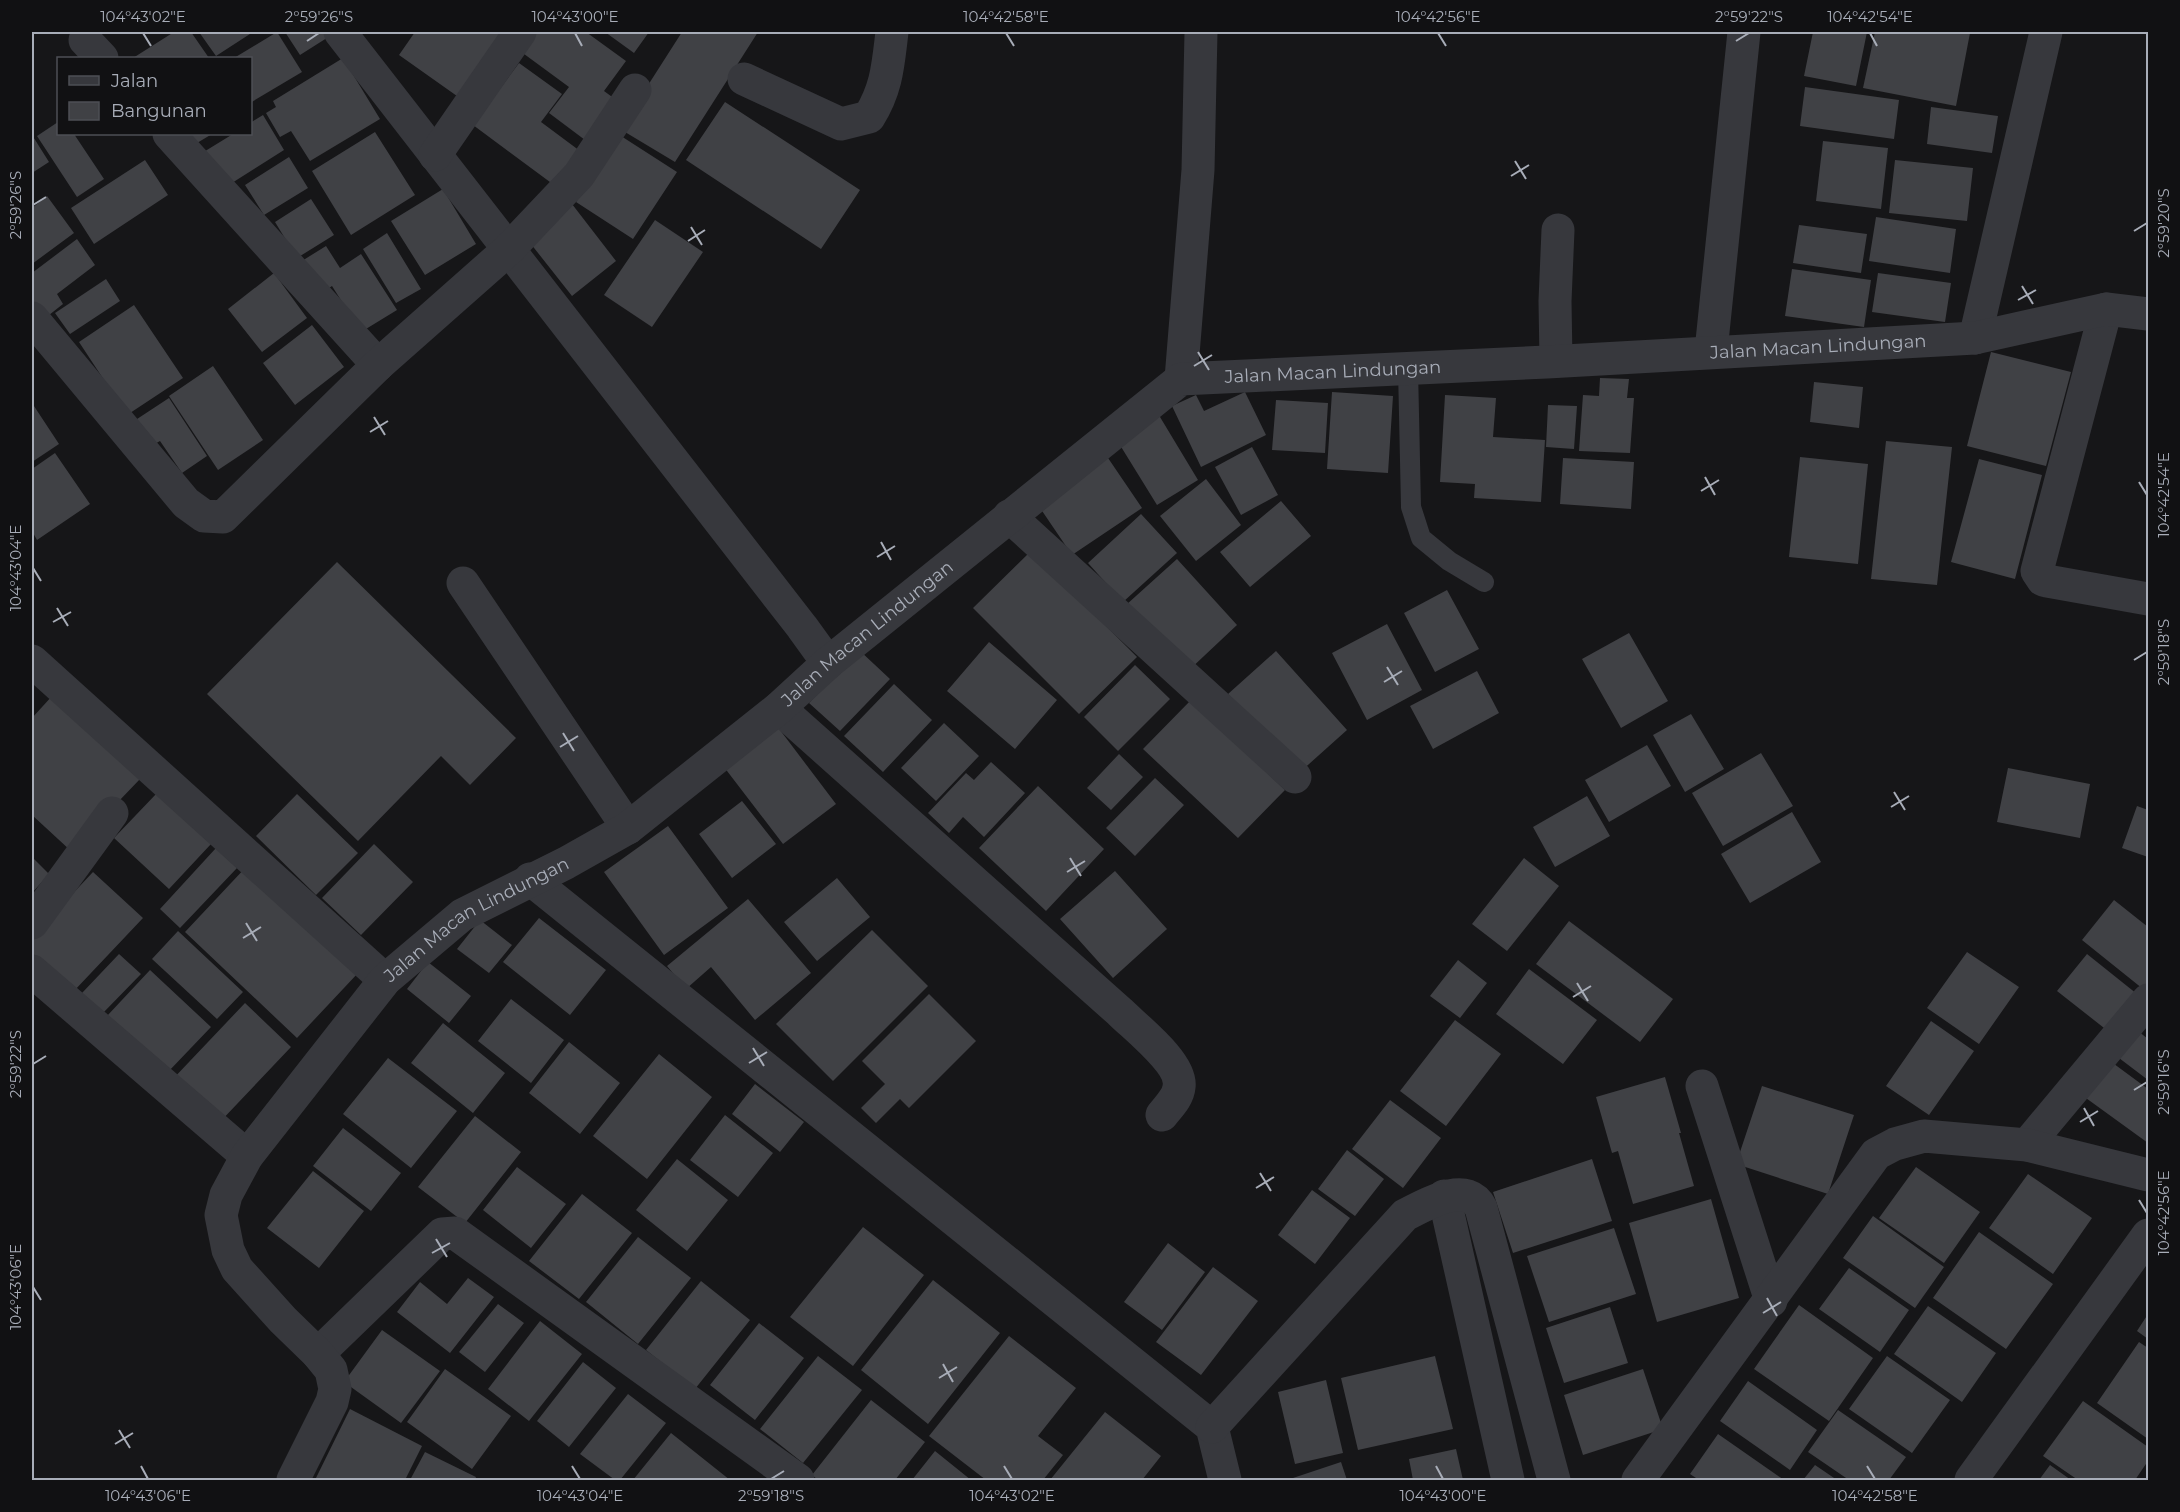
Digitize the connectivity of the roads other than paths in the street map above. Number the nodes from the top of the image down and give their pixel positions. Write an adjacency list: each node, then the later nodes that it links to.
1 (340, 32): 10 (street)
2 (520, 32): 10 (street)
3 (891, 32): 7 (street)
4 (1201, 32): 21 (street)
5 (1744, 32): 17 (street)
6 (2046, 32): 16 (street)
7 (744, 79)
8 (635, 90): 12 (street)
9 (170, 135): 19 (street)
10 (435, 155): 12 (street)
11 (1558, 230): 18 (street)
12 (508, 250): 19 (street); 27 (street)
13 (2106, 309): 14 (street, Jalan Macan Lindungan); 16 (street, Jalan Macan Lindungan); 25 (street)
14 (2148, 314)
15 (32, 318): 19 (street)
16 (1975, 338): 17 (street, Jalan Macan Lindungan)
17 (1711, 351): 18 (street, Jalan Macan Lindungan)
18 (1556, 361): 20 (street, Jalan Macan Lindungan)
19 (378, 365)
20 (1408, 368): 21 (street, Jalan Macan Lindungan); 23 (lane)
21 (1181, 379): 22 (street, Jalan Macan Lindungan)
22 (1009, 516): 27 (street, Jalan Macan Lindungan); 29 (street)
23 (1484, 582)
24 (464, 583): 31 (street)
25 (2148, 599)
26 (32, 661): 35 (street)
27 (828, 663): 28 (street, Jalan Macan Lindungan)
28 (779, 708): 31 (street, Jalan Macan Lindungan); 38 (street)
29 (1295, 777)
30 (112, 813): 33 (street)
31 (628, 828): 32 (street, Jalan Macan Lindungan)
32 (530, 879): 35 (street, Jalan Macan Lindungan); 46 (street)
33 (32, 923)
34 (32, 971): 40 (street)
35 (385, 980): 40 (street, Jalan Macan Lindungan)
36 (2148, 1000): 39 (street)
37 (1702, 1086): 44 (street)
38 (1162, 1115)
39 (2027, 1145): 41 (street); 44 (street)
40 (247, 1156): 45 (street, Jalan Macan Lindungan)
41 (2148, 1175)
42 (1444, 1196): 46 (street); 50 (street); 51 (street)
43 (2148, 1235): 53 (street)
44 (1771, 1300): 52 (street)
45 (318, 1354): 47 (street, Jalan Macan Lindungan); 48 (street)
46 (1212, 1427): 49 (street)
47 (293, 1480)
48 (798, 1480)
49 (1225, 1480)
50 (1508, 1480)
51 (1554, 1480)
52 (1638, 1480)
53 (1971, 1480)

